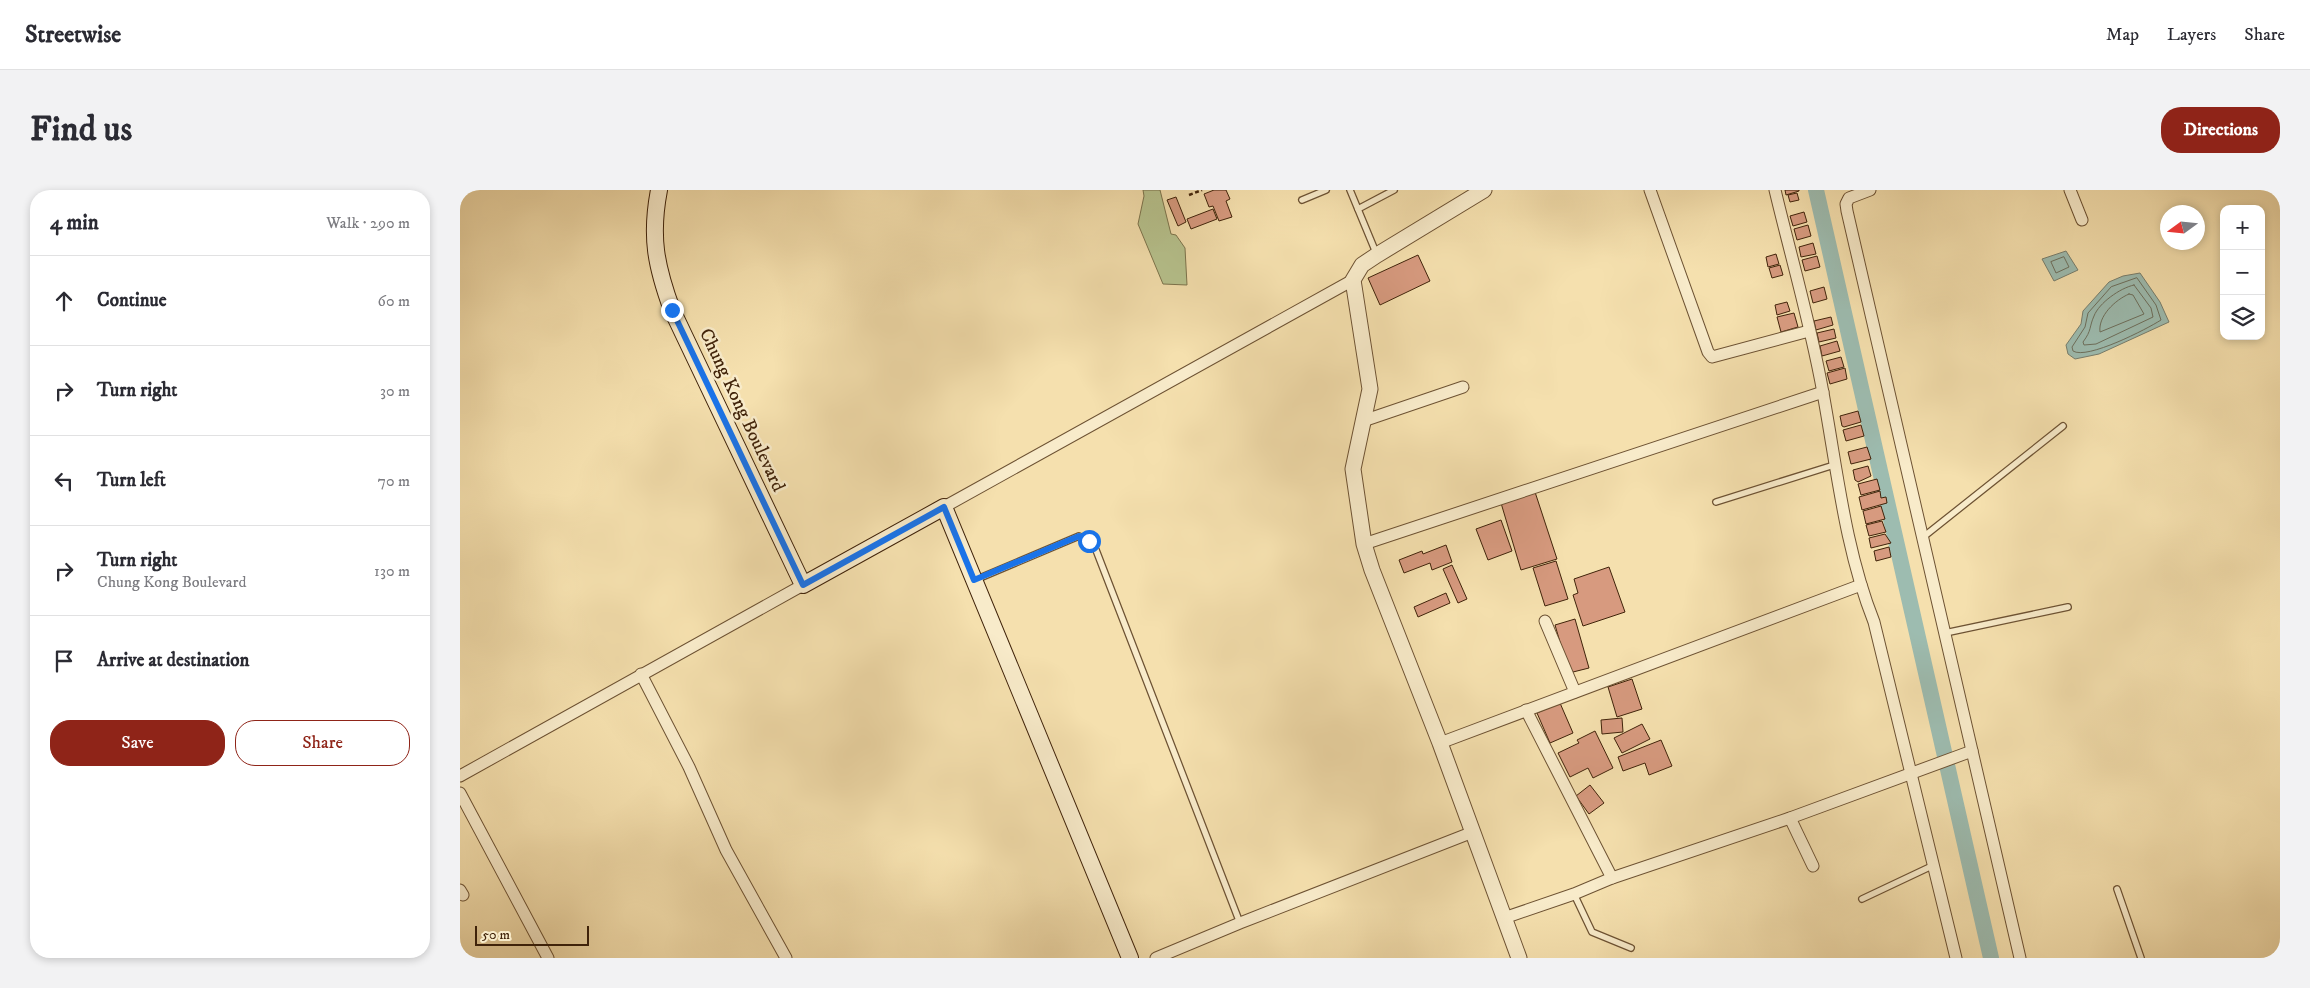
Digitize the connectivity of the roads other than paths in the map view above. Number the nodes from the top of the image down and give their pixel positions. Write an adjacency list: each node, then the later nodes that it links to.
1 (659, 190): 26 (main road, Chung Kong Boulevard)
2 (1326, 190): 10 (lane)
3 (1350, 190): 11 (lane)
4 (1394, 190): 11 (lane)
5 (1484, 190): 13 (street)
6 (1650, 190): 15 (street)
7 (1776, 190): 15 (street)
8 (1870, 190): 23 (street)
9 (2070, 190): 12 (street)
10 (1302, 200)
11 (1358, 209): 13 (lane)
12 (2082, 220)
13 (1377, 255): 14 (street)
14 (1353, 280): 18 (street); 22 (street)
15 (1809, 331): 17 (street)
16 (1463, 387): 18 (street)
17 (1823, 392): 20 (street); 24 (street)
18 (1363, 421): 24 (street)
19 (2063, 426): 23 (lane)
20 (1834, 465): 21 (lane); 27 (street)
21 (1716, 502)
22 (944, 507): 25 (main road); 26 (main road)
23 (1922, 538): 30 (street)
24 (1364, 544): 34 (street)
25 (974, 580): 48 (lane); 52 (main road)
26 (803, 585): 31 (street)
27 (1861, 585): 32 (street); 36 (street)
28 (2068, 607): 30 (lane)
29 (1545, 621): 32 (street)
30 (1945, 633): 35 (street)
31 (641, 674): 37 (street); 51 (street)
32 (1575, 692): 33 (street)
33 (1526, 710): 34 (street); 43 (street)
34 (1440, 743): 40 (street)
35 (1972, 751): 36 (street); 56 (street)
36 (1911, 772): 39 (street); 41 (street)
37 (460, 776)
38 (460, 793): 50 (street)
39 (1790, 818): 42 (street); 43 (street)
40 (1473, 832): 47 (street); 48 (street)
41 (1934, 865): 46 (lane); 55 (street)
42 (1814, 866)
43 (1612, 878): 45 (street)
44 (2117, 888): 57 (lane)
45 (1574, 894): 47 (street); 49 (lane)
46 (1862, 898)
47 (1504, 918): 54 (street)
48 (1240, 922): 53 (street)
49 (1631, 948)
50 (548, 958)
51 (786, 958)
52 (1130, 958)
53 (1156, 958)
54 (1520, 958)
55 (1956, 958)
56 (2020, 958)
57 (2141, 958)

